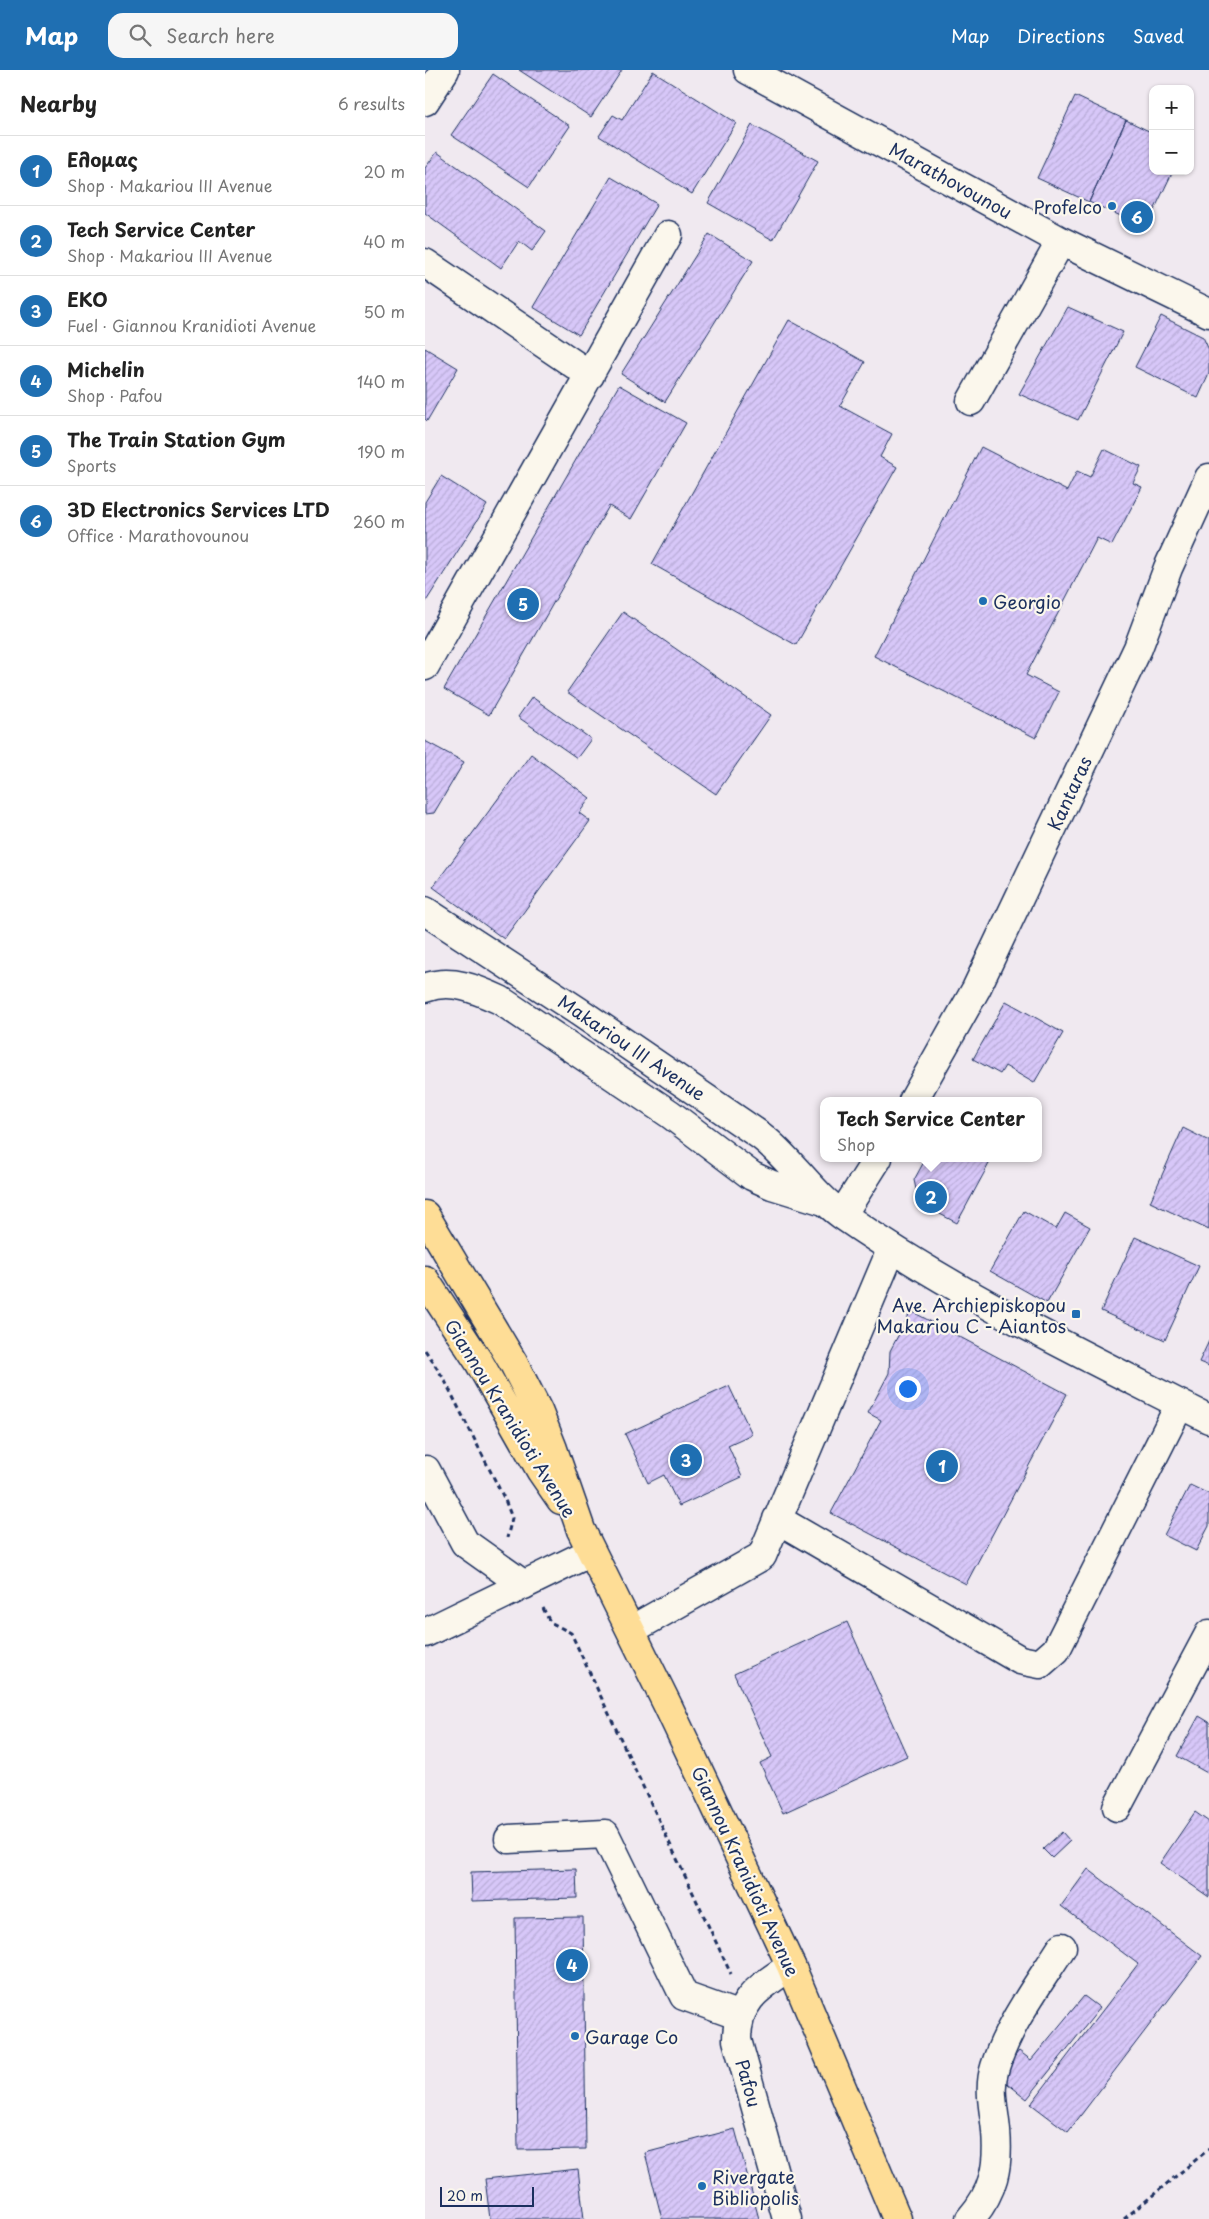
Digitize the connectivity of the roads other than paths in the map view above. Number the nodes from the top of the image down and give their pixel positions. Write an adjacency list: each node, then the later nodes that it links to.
1 (445, 70): 3 (street)
2 (748, 70): 5 (street, Marathovounou)
3 (425, 101)
4 (668, 235): 8 (street)
5 (1061, 241): 7 (street, Marathovounou); 9 (street)
6 (425, 263): 8 (street)
7 (1209, 313)
8 (590, 375): 11 (street)
9 (971, 401)
10 (1209, 478): 14 (street, Kantaras)
11 (425, 666)
12 (425, 911): 16 (street, Makariou III Avenue)
13 (425, 988): 16 (street, Makariou III Avenue)
14 (915, 1097)
15 (874, 1162): 16 (street)
16 (833, 1208): 18 (street, Makariou III Avenue)
17 (425, 1215): 24 (main road, Giannou Kranidioti Avenue)
18 (893, 1248): 20 (street, Makariou III Avenue); 23 (street)
19 (425, 1280): 24 (main road, Giannou Kranidioti Avenue)
20 (1180, 1404): 21 (street, Makariou III Avenue); 23 (street)
21 (1209, 1419)
22 (426, 1470): 25 (street)
23 (777, 1519): 26 (street)
24 (586, 1541): 25 (street); 26 (main road, Giannou Kranidioti Avenue)
25 (526, 1583): 27 (street)
26 (631, 1630): 32 (main road, Giannou Kranidioti Avenue)
27 (425, 1633)
28 (1209, 1634): 29 (street)
29 (1117, 1807)
30 (509, 1838): 33 (street)
31 (1062, 1947): 36 (street)
32 (791, 1966): 33 (street); 35 (main road, Giannou Kranidioti Avenue)
33 (743, 2010): 34 (street, Pafou)
34 (787, 2219)
35 (897, 2219)
36 (970, 2219)

